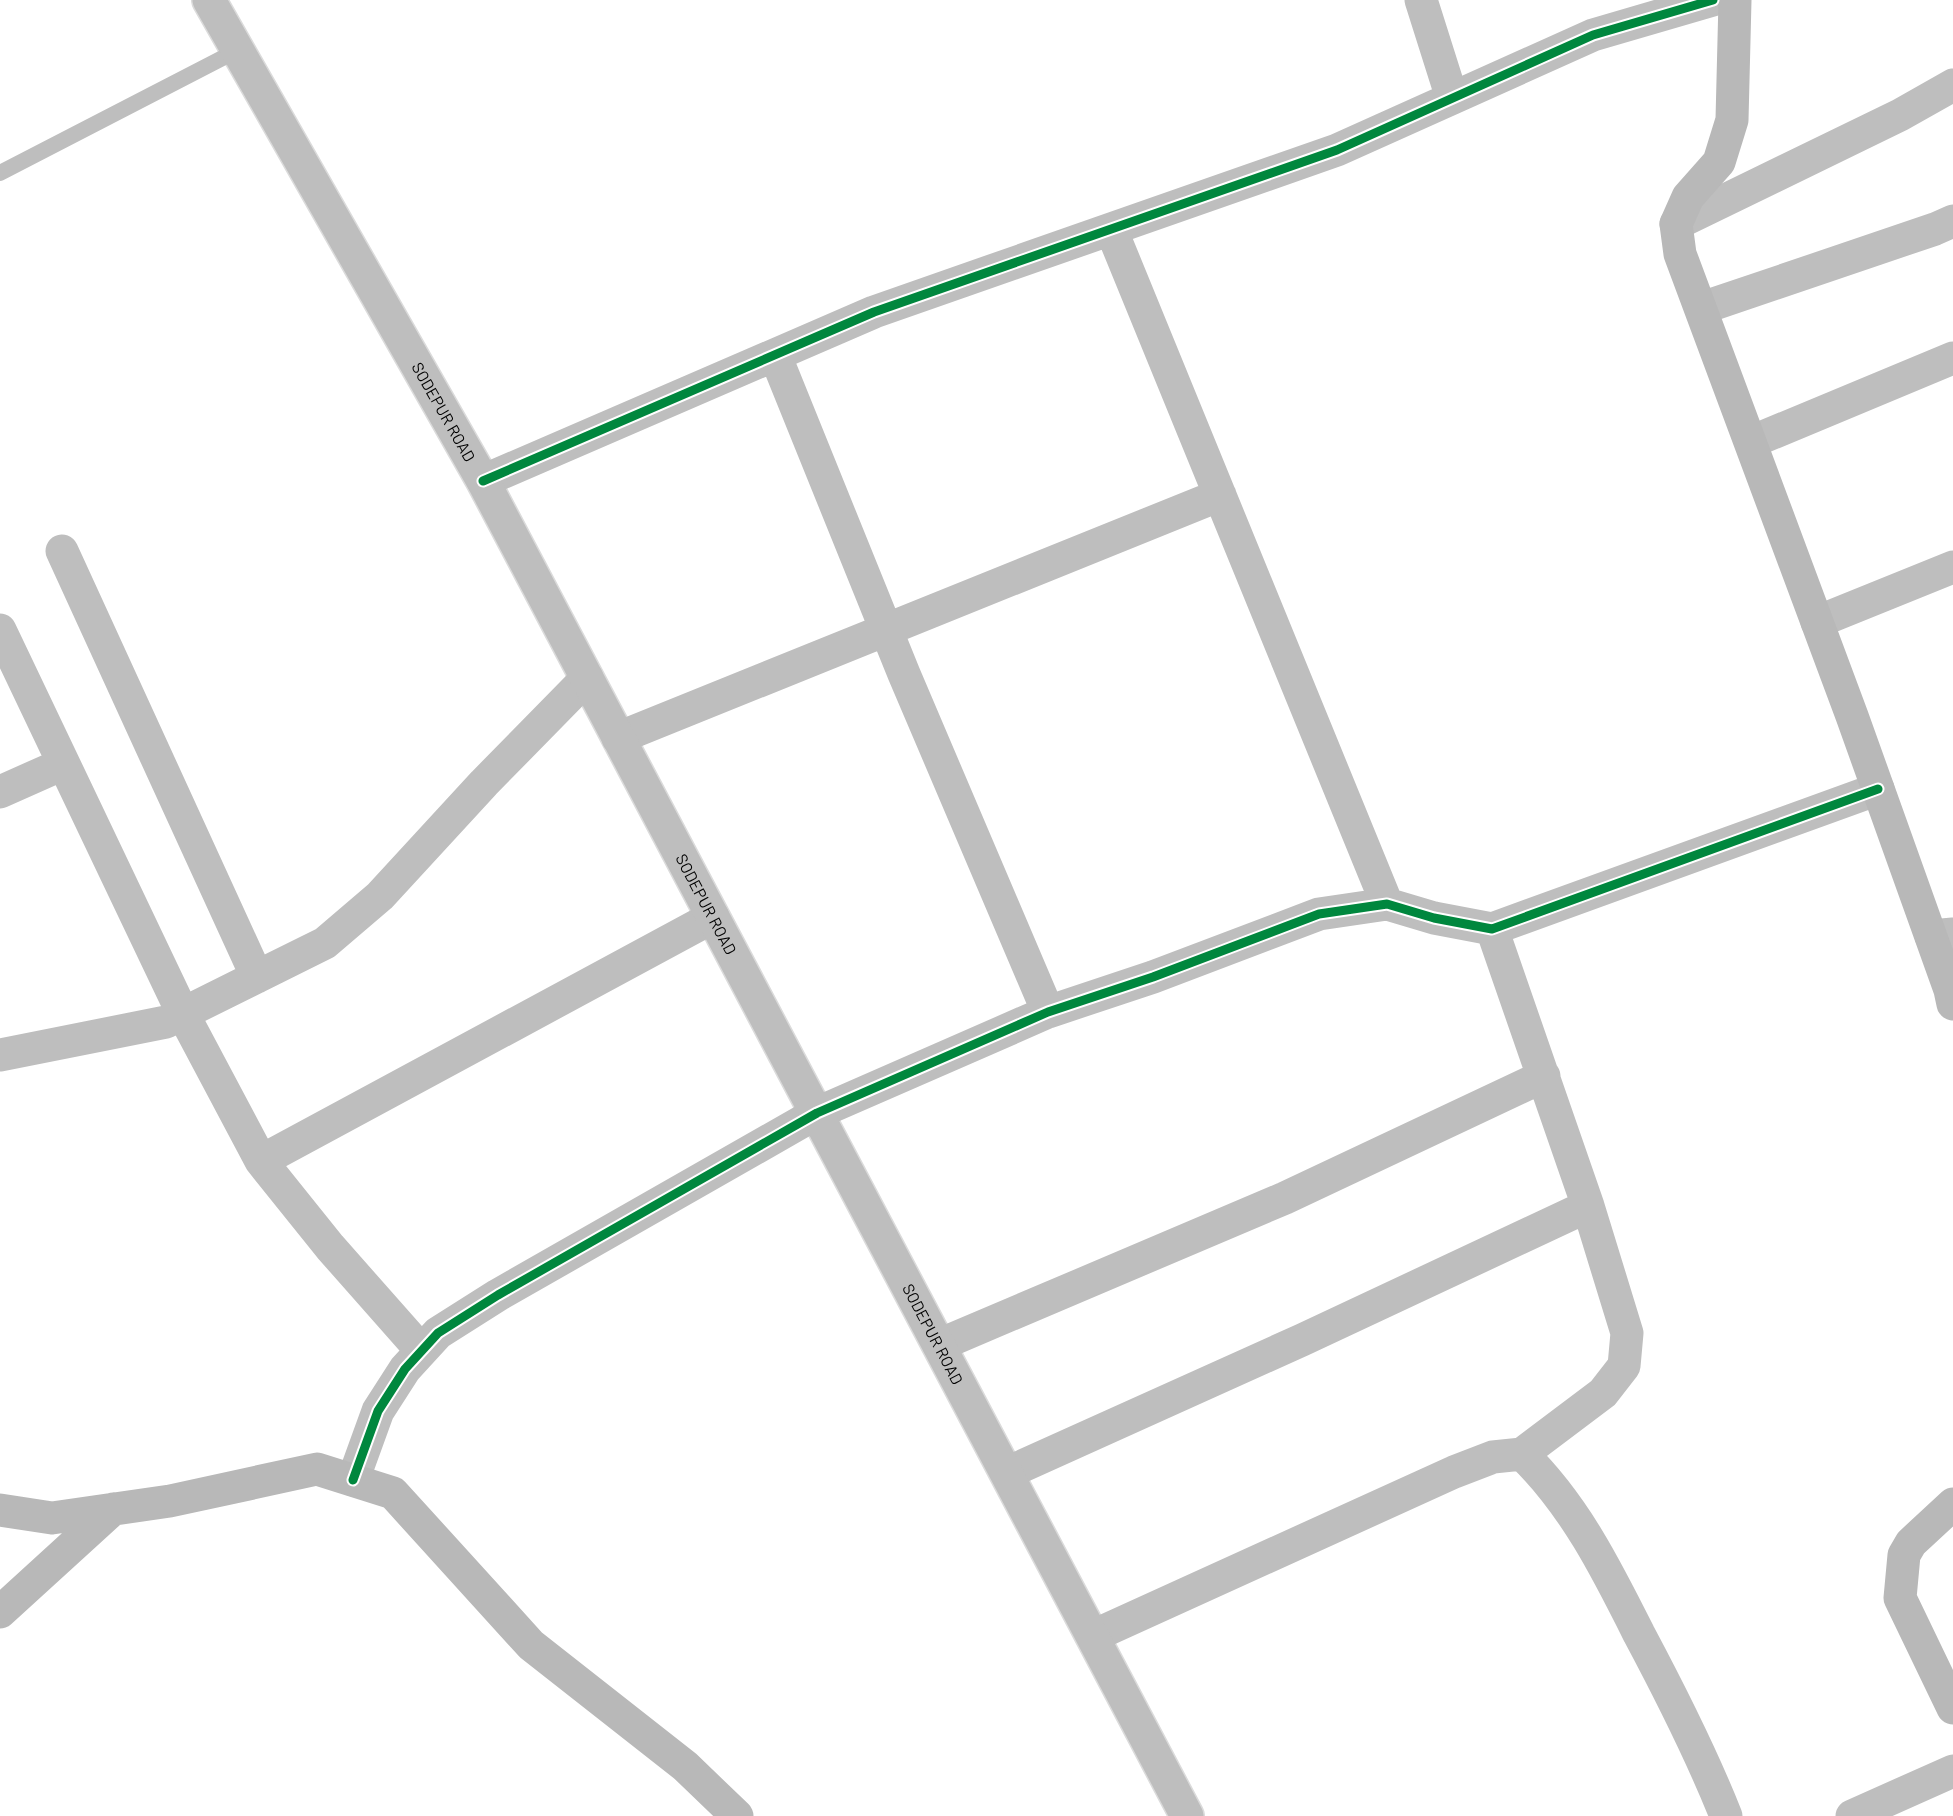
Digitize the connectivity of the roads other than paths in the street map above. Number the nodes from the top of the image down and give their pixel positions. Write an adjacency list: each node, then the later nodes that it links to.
1 (209, 0): 5 (street, SODEPUR ROAD)
2 (1421, 0): 7 (street)
3 (1713, 0): 7 (street)
4 (1735, 0): 10 (street)
5 (238, 50): 8 (lane); 16 (street, SODEPUR ROAD)
6 (1953, 85): 10 (street)
7 (1452, 98): 11 (street)
8 (0, 173)
9 (1953, 221): 12 (street)
10 (1676, 224): 12 (street)
11 (1111, 230): 13 (street); 17 (street)
12 (1702, 308): 15 (street)
13 (775, 354): 16 (street); 21 (street)
14 (1953, 358): 15 (street)
15 (1751, 442): 20 (street)
16 (483, 482): 23 (street, SODEPUR ROAD)
17 (1220, 495): 21 (street); 28 (street)
18 (62, 551): 32 (street)
19 (1953, 567): 20 (street)
20 (1817, 622): 26 (street)
21 (886, 628): 24 (street); 34 (street)
22 (0, 630): 25 (street)
23 (587, 678): 24 (street, SODEPUR ROAD); 32 (street)
24 (618, 738): 29 (street, SODEPUR ROAD)
25 (63, 764): 27 (street); 35 (street)
26 (1878, 789): 30 (street); 31 (street)
27 (0, 792)
28 (1387, 904): 30 (street); 34 (street)
29 (713, 917): 38 (street, SODEPUR ROAD); 39 (street)
30 (1492, 929): 37 (street)
31 (1942, 935): 33 (street)
32 (257, 977): 35 (street)
33 (1953, 1004)
34 (1048, 1012): 38 (street)
35 (183, 1014): 36 (street); 39 (street)
36 (0, 1055)
37 (1544, 1076): 40 (street); 41 (street)
38 (817, 1113): 41 (street, SODEPUR ROAD); 42 (street)
39 (261, 1161): 42 (street)
40 (1588, 1206): 43 (street); 44 (street)
41 (939, 1345): 44 (street, SODEPUR ROAD)
42 (421, 1350): 45 (street)
43 (1522, 1455): 50 (street); 55 (street)
44 (1007, 1473): 50 (street, SODEPUR ROAD)
45 (353, 1480): 47 (street); 53 (street)
46 (1953, 1504): 51 (street)
47 (113, 1509): 48 (street); 49 (street)
48 (0, 1510)
49 (0, 1612)
50 (1093, 1636): 54 (street, SODEPUR ROAD)
51 (1953, 1708)
52 (1953, 1771): 56 (street)
53 (737, 1816)
54 (1187, 1816)
55 (1726, 1816)
56 (1852, 1816)

